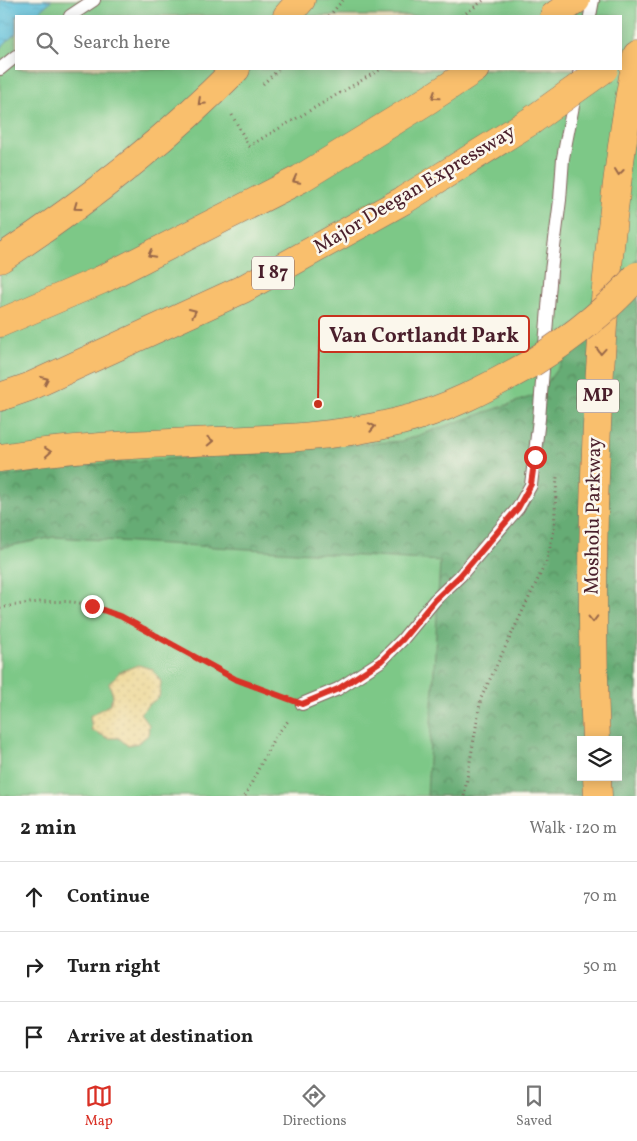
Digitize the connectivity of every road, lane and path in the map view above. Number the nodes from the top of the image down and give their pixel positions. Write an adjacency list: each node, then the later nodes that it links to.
1 (94, 0): 7 (lane)
2 (301, 0): 8 (highway)
3 (344, 0): 9 (path)
4 (484, 0): 10 (path)
5 (576, 0): 11 (highway)
6 (593, 0): 12 (lane)
7 (72, 15)
8 (288, 15)
9 (330, 15)
10 (463, 15)
11 (555, 15)
12 (590, 15)
13 (637, 45): 14 (highway)
14 (622, 55)
15 (637, 55): 33 (highway, Mosholu Parkway / MP, one-way to 33)
16 (15, 57): 17 (lane)
17 (0, 68)
18 (235, 70): 26 (highway, one-way to 26)
19 (277, 70): 24 (path)
20 (379, 70): 25 (path)
21 (473, 70): 28 (highway, one-way to 28)
22 (580, 70): 32 (lane)
23 (603, 70): 29 (highway, Major Deegan Expressway / I 87, one-way to 23, bridge)
24 (258, 89)
25 (238, 109)
26 (0, 259)
27 (637, 276): 30 (highway, one-way to 27, bridge)
28 (0, 322)
29 (0, 397)
30 (0, 458)
31 (0, 608): 32 (path)
32 (302, 704): 35 (path)
33 (596, 736)
34 (597, 781): 36 (highway)
35 (245, 796)
36 (598, 796)

